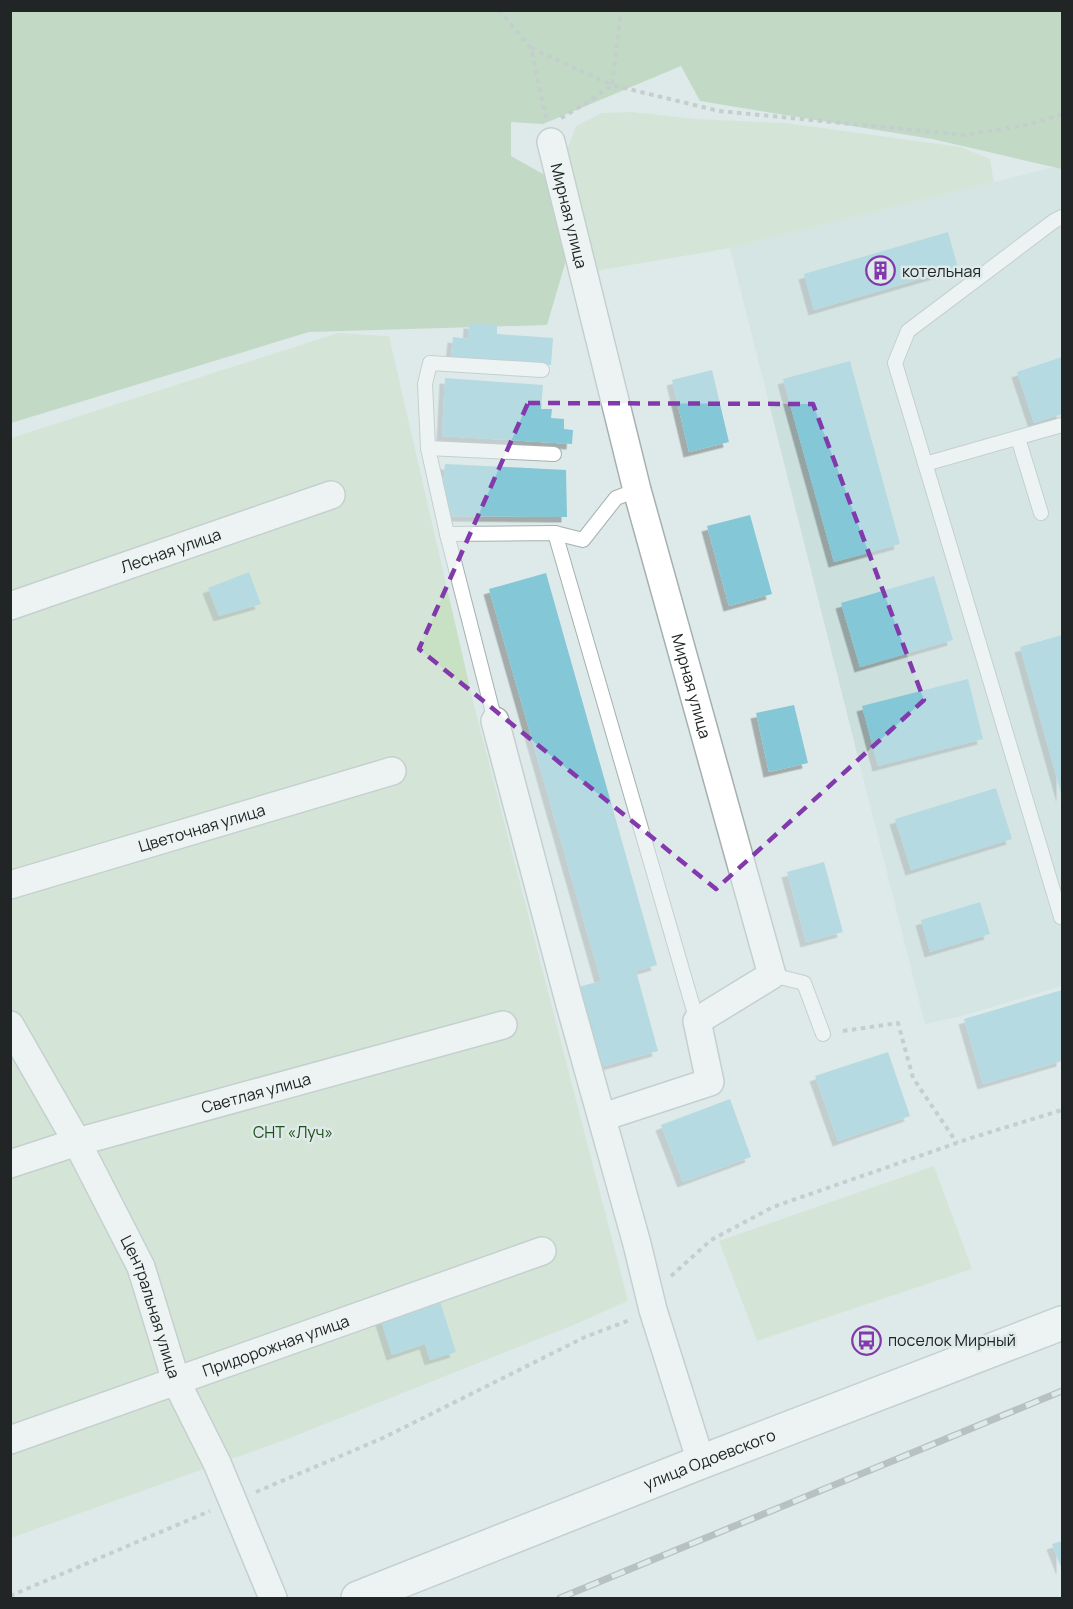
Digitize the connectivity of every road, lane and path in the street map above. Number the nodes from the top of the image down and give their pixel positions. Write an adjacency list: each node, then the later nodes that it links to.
1 (499, 10): 3 (path)
2 (621, 10): 4 (path)
3 (531, 48): 4 (path); 6 (path)
4 (612, 85): 5 (path); 6 (path)
5 (1062, 114)
6 (551, 142): 14 (street, Мирная улица)
7 (1062, 217): 13 (lane)
8 (542, 370): 11 (lane)
9 (1062, 425): 10 (lane)
10 (1018, 438): 13 (lane); 16 (lane)
11 (428, 448): 12 (lane); 18 (lane)
12 (554, 454)
13 (925, 464): 23 (lane)
14 (637, 490): 17 (lane); 24 (street, Мирная улица)
15 (331, 495): 19 (street, Лесная улица)
16 (1041, 513)
17 (555, 533): 18 (lane); 25 (lane)
18 (447, 534): 20 (lane)
19 (10, 606)
20 (495, 722): 30 (street)
21 (392, 771): 22 (street, Цветочная улица)
22 (10, 885)
23 (1062, 917)
24 (772, 975): 25 (street); 28 (lane)
25 (697, 1021): 30 (street)
26 (10, 1025): 31 (street, Центральная улица)
27 (503, 1025): 31 (street, Светлая улица)
28 (823, 1034): 32 (path)
29 (1062, 1110): 32 (path)
30 (603, 1118): 35 (street)
31 (77, 1142): 33 (street, Светлая улица); 37 (street, Центральная улица)
32 (957, 1143): 35 (path)
33 (10, 1164)
34 (542, 1251): 37 (street, Придорожная улица)
35 (652, 1305): 39 (street); 40 (path)
36 (1062, 1323): 39 (street, улица Одоевского)
37 (176, 1381): 38 (street, Придорожная улица); 40 (street, Центральная улица)
38 (10, 1440)
39 (701, 1462): 43 (street, улица Одоевского)
40 (232, 1502): 41 (path); 42 (street, Центральная улица)
41 (10, 1596)
42 (273, 1599)
43 (358, 1599)

